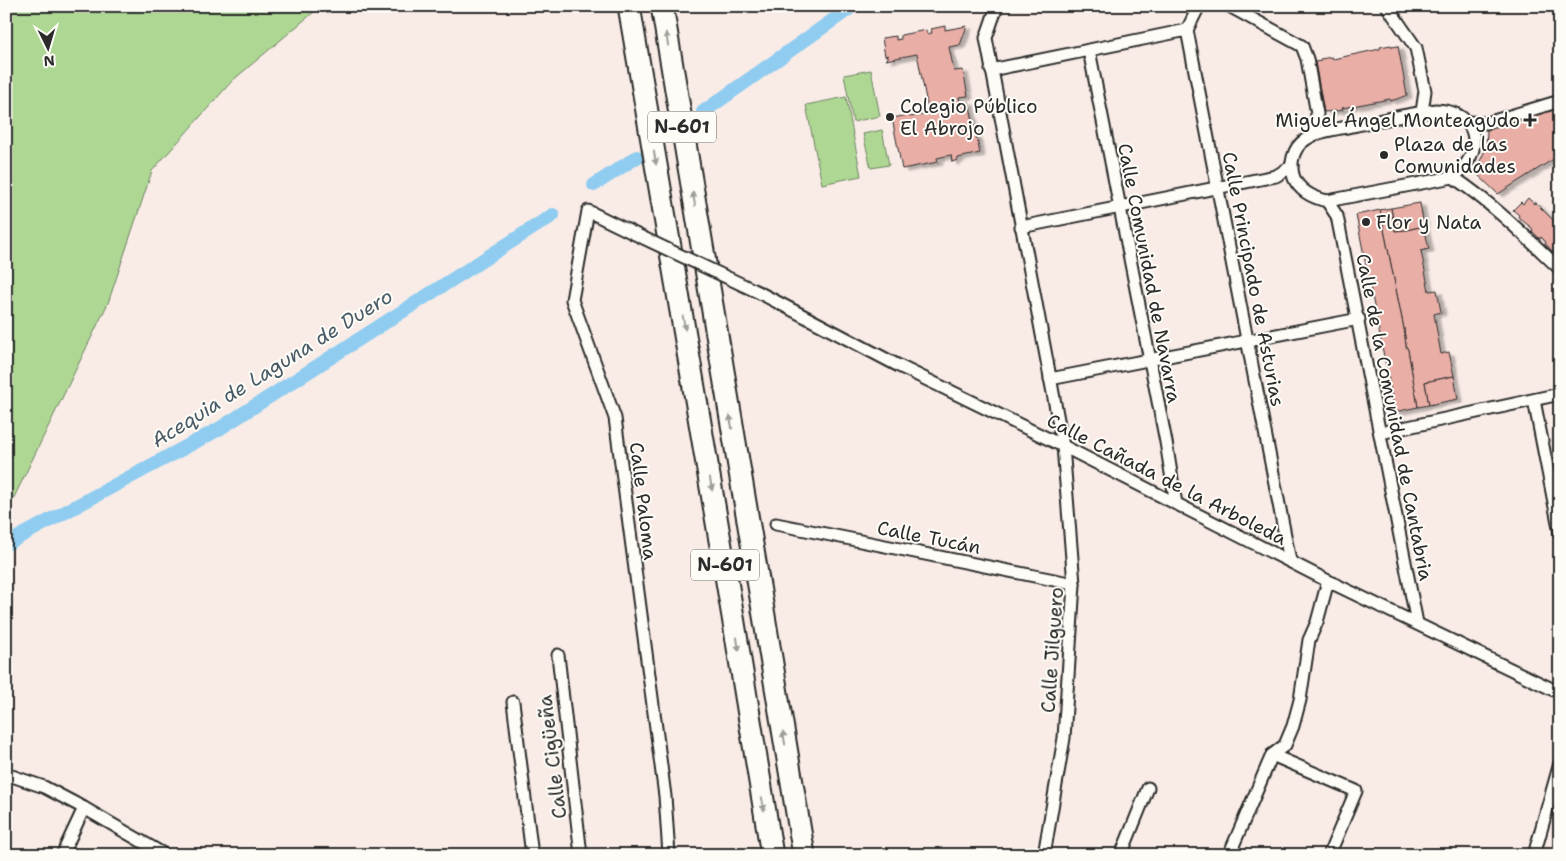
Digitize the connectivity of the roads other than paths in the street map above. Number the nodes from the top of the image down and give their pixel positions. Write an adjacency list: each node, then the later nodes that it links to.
1 (629, 6): 61 (highway, N-601, one-way to 61)
2 (662, 6): 62 (highway, N-601, one-way to 2)
3 (997, 6): 9 (street, Calle Jilguero)
4 (1198, 6): 7 (street)
5 (1229, 6): 14 (street)
6 (1387, 6): 10 (street)
7 (1188, 30): 8 (street); 24 (street, Calle Principado de Asturias)
8 (1089, 50): 9 (street); 27 (street, Calle Comunidad de Navarra)
9 (991, 70): 29 (street, Calle Jilguero)
10 (1425, 91): 12 (street); 13 (street)
11 (1560, 102): 16 (street)
12 (1436, 110): 13 (street); 15 (street)
13 (1422, 112): 17 (street)
14 (1316, 114): 17 (street); 18 (street)
15 (1468, 122): 16 (street); 19 (street)
16 (1487, 123): 19 (street)
17 (1326, 132): 18 (street)
18 (1314, 135): 20 (street)
19 (1473, 136): 21 (street)
20 (1292, 166): 22 (street); 23 (street)
21 (1458, 173): 25 (street); 31 (street)
22 (1276, 176): 23 (street); 24 (street)
23 (1296, 181): 26 (street)
24 (1217, 188): 27 (street); 33 (street, Calle Principado de Asturias)
25 (1340, 198): 26 (street); 28 (street, Calle de la Comunidad de Cantabria)
26 (1328, 201): 28 (street, Calle de la Comunidad de Cantabria)
27 (1119, 207): 29 (street); 34 (street, Calle Comunidad de Navarra)
28 (1338, 216): 32 (street, Calle de la Comunidad de Cantabria)
29 (1021, 227): 35 (street, Calle Jilguero)
30 (635, 234): 39 (street, Calle Cañada de la Arboleda, bridge); 60 (street, Calle Paloma)
31 (1560, 269)
32 (1359, 319): 33 (street); 38 (street, Calle de la Comunidad de Cantabria)
33 (1248, 339): 34 (street); 44 (street, Calle Principado de Asturias)
34 (1150, 360): 35 (street); 41 (street, Calle Comunidad de Navarra)
35 (1050, 379): 39 (street, Calle Jilguero)
36 (1560, 394): 37 (street)
37 (1534, 400): 38 (street); 40 (street)
38 (1380, 433): 47 (street, Calle de la Comunidad de Cantabria)
39 (1063, 446): 41 (street, Calle Cañada de la Arboleda); 46 (street, Calle Jilguero)
40 (1556, 489): 43 (street)
41 (1176, 504): 44 (street, Calle Cañada de la Arboleda)
42 (776, 524): 46 (street, Calle Tucán)
43 (1560, 533)
44 (1290, 561): 45 (street, Calle Cañada de la Arboleda)
45 (1328, 581): 47 (street, Calle Cañada de la Arboleda); 51 (street)
46 (1074, 584): 63 (street, Calle Jilguero)
47 (1417, 624): 49 (street, Calle Cañada de la Arboleda)
48 (558, 655): 59 (street, Calle Cigüeña)
49 (1560, 694)
50 (513, 702): 58 (street)
51 (1272, 755): 65 (street); 66 (street)
52 (1560, 763): 67 (street)
53 (6, 774): 55 (street)
54 (1148, 788): 64 (street)
55 (84, 808): 56 (street); 57 (street)
56 (62, 855)
57 (165, 855)
58 (532, 855)
59 (581, 855)
60 (669, 855)
61 (772, 855)
62 (804, 855)
63 (1044, 855)
64 (1120, 855)
65 (1229, 855)
66 (1329, 855)
67 (1534, 855)

